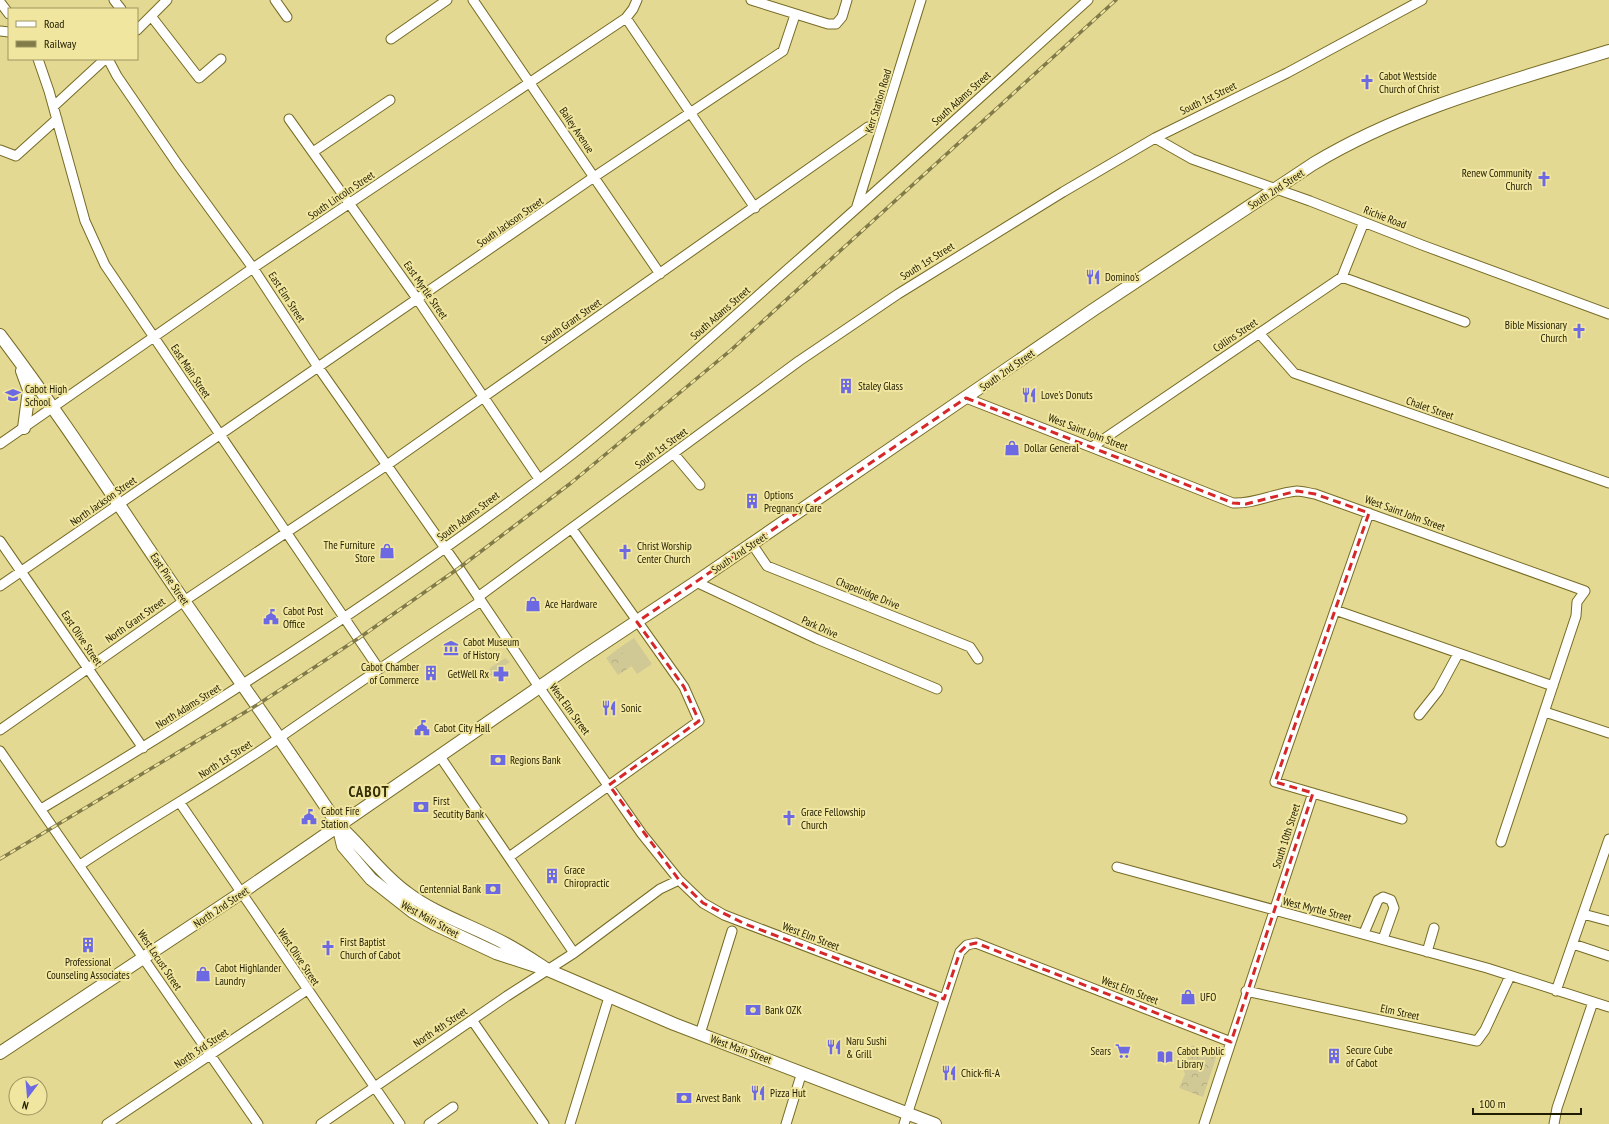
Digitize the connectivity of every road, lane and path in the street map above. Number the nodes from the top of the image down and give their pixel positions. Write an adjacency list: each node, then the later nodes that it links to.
1 (114, 0): 13 (street)
2 (167, 0): 16 (street)
3 (275, 0): 17 (street)
4 (447, 0): 20 (street)
5 (473, 0): 26 (street, Bailey Avenue)
6 (637, 0): 18 (street, South Lincoln Street)
7 (752, 0): 15 (street)
8 (848, 0): 15 (street)
9 (921, 0): 40 (street, Kerr Station Road)
10 (1088, 0): 40 (street, South Adams Street)
11 (1422, 0): 33 (street, South 1st Street)
12 (0, 2): 14 (street)
13 (120, 8)
14 (8, 13)
15 (795, 14): 29 (street, South Jackson Street)
16 (151, 16): 19 (street); 22 (street)
17 (287, 17)
18 (626, 18): 26 (street, South Lincoln Street); 29 (street)
19 (138, 29)
20 (391, 39)
21 (1609, 51): 37 (main road, South 2nd Street)
22 (221, 59)
23 (38, 60): 28 (street, East Main Street)
24 (104, 60): 28 (street)
25 (109, 60): 42 (street, East Elm Street)
26 (531, 83): 36 (street, Bailey Avenue); 38 (street, South Lincoln Street)
27 (390, 100): 35 (street)
28 (54, 106): 30 (street, East Main Street)
29 (690, 113): 36 (street, South Jackson Street); 39 (street)
30 (56, 119): 34 (street); 50 (street, East Main Street)
31 (289, 119): 35 (street, East Myrtle Street)
32 (868, 127): 39 (street, South Grant Street)
33 (1155, 138): 37 (street, Richie Road); 60 (street, South 1st Street)
34 (0, 150)
35 (313, 152): 38 (street, East Myrtle Street)
36 (594, 178): 43 (street, Bailey Avenue); 45 (street, South Jackson Street)
37 (1275, 188): 41 (street, Richie Road); 54 (main road, South 2nd Street)
38 (350, 203): 42 (street, South Lincoln Street); 45 (street, East Myrtle Street)
39 (755, 208): 43 (street, South Grant Street)
40 (855, 209): 62 (street, South Adams Street)
41 (1364, 222): 44 (street); 46 (street, Richie Road)
42 (253, 268): 50 (street, South Lincoln Street); 52 (street, East Elm Street)
43 (660, 274): 53 (street, South Grant Street)
44 (1342, 277): 47 (street); 48 (street, Collins Street)
45 (418, 300): 52 (street, South Jackson Street); 53 (street, East Myrtle Street)
46 (1609, 314)
47 (1465, 322)
48 (1259, 333): 59 (street, Collins Street); 63 (street, Chalet Street)
49 (0, 335): 51 (main road, East Pine Street)
50 (154, 336): 55 (street, South Lincoln Street); 57 (street, East Main Street)
51 (19, 360): 55 (main road, East Pine Street); 56 (main road)
52 (318, 367): 57 (street, South Jackson Street); 61 (street, East Elm Street)
53 (484, 397): 61 (street, South Grant Street); 62 (street, East Myrtle Street)
54 (966, 398): 59 (street, West Saint John Street); 70 (main road, South 2nd Street)
55 (53, 407): 56 (street, South Lincoln Street); 65 (main road, East Pine Street)
56 (24, 428): 58 (street, South Lincoln Street)
57 (219, 434): 65 (street, North Jackson Street); 68 (street, East Main Street)
58 (0, 444)
59 (1092, 447): 66 (street, West Saint John Street)
60 (674, 454): 64 (street); 67 (street, South 1st Street)
61 (387, 465): 68 (street, South Grant Street); 71 (street, East Elm Street)
62 (539, 479): 71 (street, South Adams Street)
63 (1609, 483)
64 (700, 485)
65 (120, 504): 72 (street, North Jackson Street); 76 (main road, East Pine Street)
66 (1369, 513): 77 (street, South 10th Street); 85 (street, West Saint John Street)
67 (572, 529): 75 (street, South 1st Street); 79 (street)
68 (287, 533): 76 (street, North Grant Street); 78 (street, East Main Street)
69 (0, 541): 72 (street, East Olive Street)
70 (752, 544): 73 (main road, South 2nd Street); 81 (street, Chapelridge Drive)
71 (445, 549): 75 (street, West Elm Street); 78 (street, South Adams Street)
72 (22, 571): 74 (street, North Jackson Street); 82 (street, East Olive Street)
73 (696, 582): 79 (main road, South 2nd Street); 87 (street, Park Drive)
74 (0, 586)
75 (480, 599): 83 (street, South 1st Street); 86 (street, West Elm Street)
76 (184, 601): 82 (street, North Grant Street); 84 (main road, East Pine Street)
77 (1335, 610): 80 (street); 97 (street, South 10th Street)
78 (344, 617): 83 (street, East Main Street); 84 (street, North Adams Street)
79 (637, 622): 86 (main road, South 2nd Street); 96 (street)
80 (1458, 654): 85 (street); 89 (street)
81 (978, 659)
82 (88, 668): 90 (street, North Grant Street); 93 (street, East Olive Street)
83 (379, 669): 92 (street, North 1st Street)
84 (244, 684): 92 (main road, East Pine Street); 93 (street, North Adams Street)
85 (1553, 686): 88 (street, West Saint John Street)
86 (539, 687): 95 (main road, South 2nd Street); 96 (street, West Elm Street)
87 (937, 689)
88 (1545, 712): 91 (street); 103 (street, West Saint John Street)
89 (1419, 715)
90 (0, 730)
91 (1609, 733)
92 (280, 737): 98 (street, North 1st Street); 101 (main road, East Pine Street)
93 (144, 748): 99 (street, North Adams Street)
94 (0, 751): 99 (street, West Locust Street)
95 (439, 755): 101 (main road, North 2nd Street); 104 (street)
96 (609, 785): 104 (street); 107 (street, West Elm Street)
97 (1313, 793): 100 (street); 109 (street, South 10th Street)
98 (180, 803): 105 (street, North 1st Street); 108 (street, West Olive Street)
99 (41, 809): 105 (street, West Locust Street)
100 (1402, 819)
101 (338, 826): 108 (main road, North 2nd Street); 121 (main road, West Main Street)
102 (1609, 839): 110 (street)
103 (1501, 842)
104 (509, 857): 118 (street)
105 (80, 865): 120 (street, West Locust Street)
106 (1117, 868): 109 (street, West Myrtle Street)
107 (679, 880): 118 (street, North 4th Street); 127 (street, West Elm Street)
108 (241, 893): 120 (main road, North 2nd Street); 123 (street, West Olive Street)
109 (1274, 910): 114 (street, West Myrtle Street); 124 (street, South 10th Street)
110 (1583, 914): 111 (street); 116 (street)
111 (1609, 921)
112 (1434, 928): 117 (street)
113 (732, 931): 131 (street)
114 (1364, 933): 115 (street, West Myrtle Street); 115 (street)
115 (1383, 939): 117 (street, West Myrtle Street)
116 (1573, 944): 119 (street); 125 (street)
117 (1427, 952): 122 (street, West Myrtle Street)
118 (574, 953): 121 (street, North 4th Street)
119 (1609, 956)
120 (144, 958): 133 (main road, North 2nd Street); 134 (street, West Locust Street)
121 (548, 970): 126 (main road, West Main Street); 130 (street, North 4th Street)
122 (1510, 976): 124 (street, Elm Street); 125 (street, West Myrtle Street)
123 (307, 990): 134 (street, North 3rd Street); 136 (street, West Olive Street)
124 (1246, 991): 132 (street, South 10th Street)
125 (1556, 991): 128 (street, West Myrtle Street)
126 (609, 997): 131 (main road, West Main Street); 145 (street)
127 (944, 999): 132 (street, West Elm Street); 138 (street)
128 (1593, 1002): 129 (street, West Myrtle Street); 149 (street)
129 (1609, 1007)
130 (472, 1020): 136 (street, North 4th Street); 144 (street)
131 (700, 1034): 135 (main road, West Main Street)
132 (1230, 1042): 148 (street, South 10th Street)
133 (0, 1053)
134 (210, 1056): 139 (street, North 3rd Street); 140 (street, West Locust Street)
135 (802, 1072): 138 (main road, West Main Street); 146 (street)
136 (374, 1086): 141 (street, North 4th Street); 142 (street, West Olive Street)
137 (453, 1107): 143 (street)
138 (906, 1119): 147 (main road, West Main Street)
139 (107, 1124)
140 (258, 1124)
141 (321, 1124)
142 (400, 1124)
143 (429, 1124)
144 (544, 1124)
145 (570, 1124)
146 (786, 1124)
147 (935, 1124)
148 (1204, 1124)
149 (1554, 1124)

